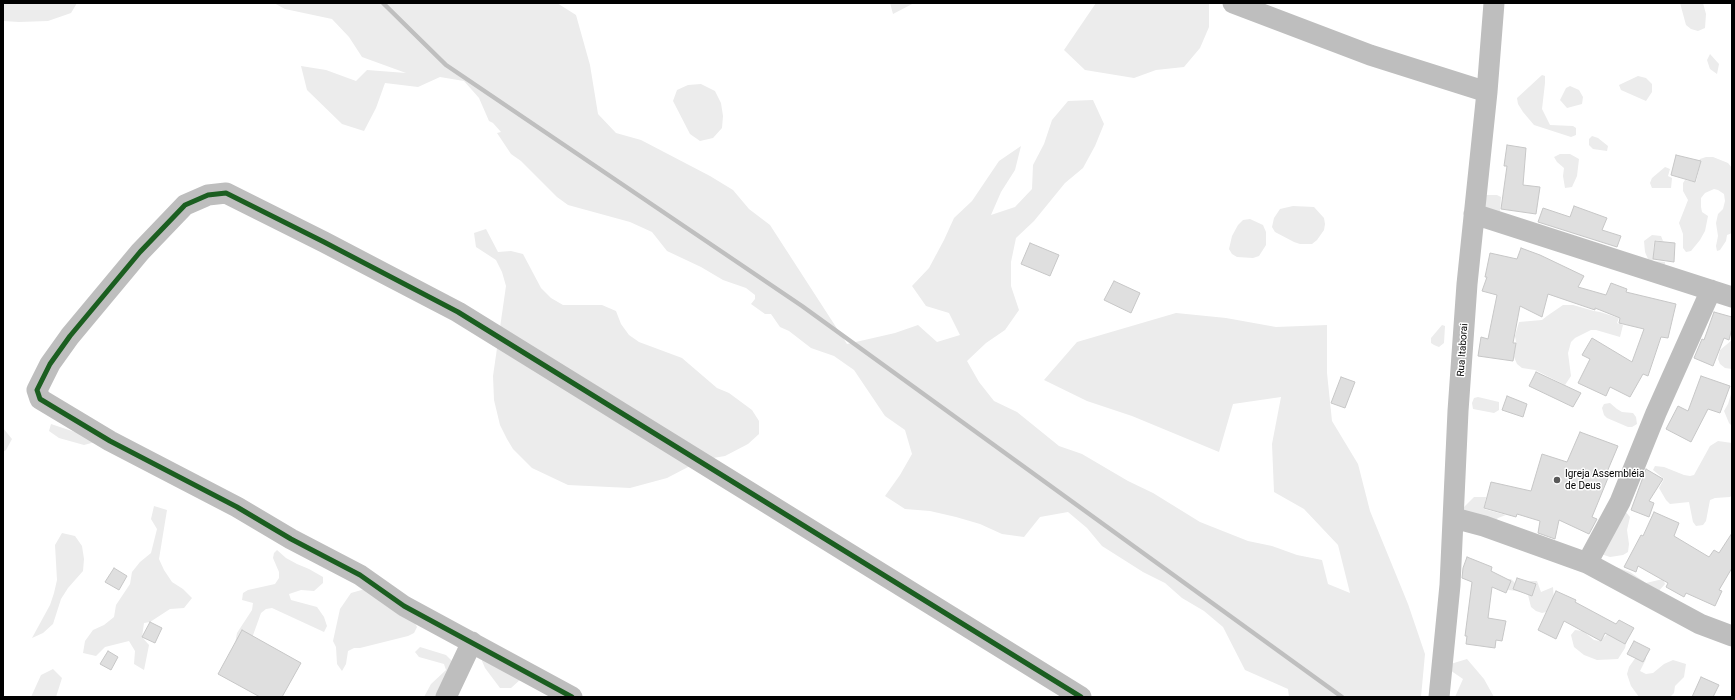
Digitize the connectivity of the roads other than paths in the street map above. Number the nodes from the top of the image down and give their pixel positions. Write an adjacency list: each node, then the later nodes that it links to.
1 (1233, 3): 3 (street)
2 (1494, 3): 3 (street, Rua Itaborai)
3 (1488, 92): 4 (street, Rua Itaborai)
4 (1474, 214): 5 (street); 7 (street, Rua Itaborai)
5 (1711, 290): 6 (street); 8 (street)
6 (1732, 297)
7 (1454, 518): 8 (street); 14 (street, Rua Itaborai)
8 (1586, 563): 9 (street)
9 (1732, 636)
10 (472, 642): 11 (street); 12 (street); 13 (street)
11 (446, 697)
12 (572, 697)
13 (1081, 697)
14 (1439, 697)

